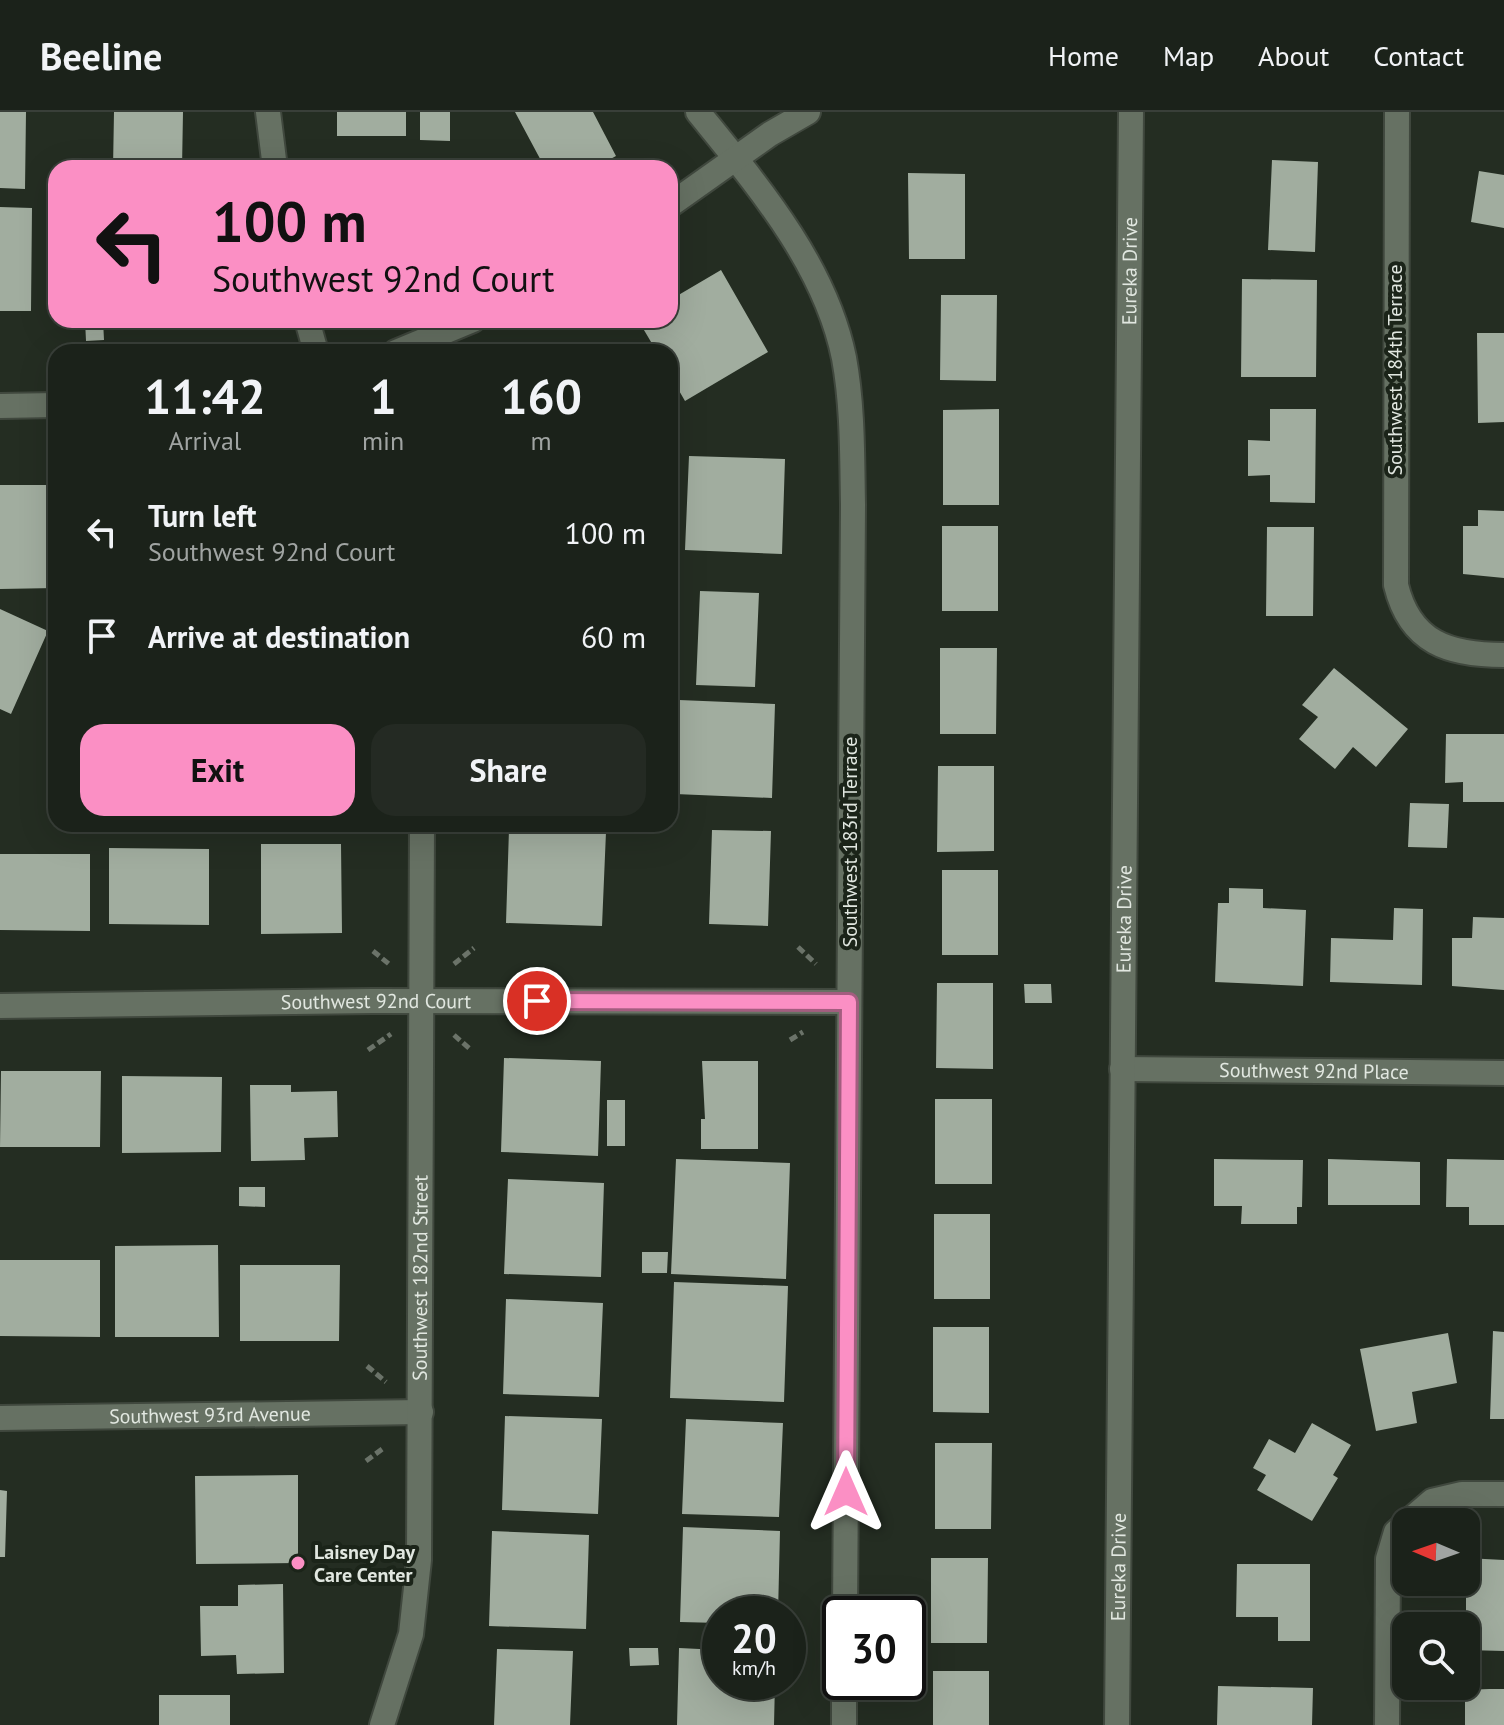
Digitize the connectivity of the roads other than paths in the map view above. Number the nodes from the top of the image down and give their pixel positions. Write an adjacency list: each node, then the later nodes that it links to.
1 (268, 112): 7 (street)
2 (698, 112): 6 (street, Southwest 183rd Terrace)
3 (808, 112): 6 (street)
4 (1131, 112): 18 (street, Eureka Drive)
5 (1397, 112): 13 (street, Southwest 184th Terrace)
6 (736, 159): 8 (street); 16 (street, Southwest 183rd Terrace)
7 (274, 160)
8 (678, 199)
9 (454, 328): 10 (street)
10 (415, 344)
11 (48, 405): 12 (street)
12 (0, 406)
13 (1504, 655)
14 (422, 832): 15 (street, Southwest 182nd Street)
15 (421, 1002): 16 (street, Southwest 92nd Court); 17 (street, Southwest 92nd Court); 20 (street, Southwest 182nd Street)
16 (849, 1002): 25 (street, Southwest 183rd Terrace)
17 (0, 1006)
18 (1122, 1069): 19 (street, Southwest 92nd Place); 29 (street, Eureka Drive)
19 (1504, 1073)
20 (421, 1412): 21 (street, Southwest 93rd Avenue); 27 (street, Southwest 182nd Street)
21 (0, 1418)
22 (1504, 1494): 23 (street)
23 (1420, 1508)
24 (1392, 1541): 30 (street)
25 (845, 1596)
26 (844, 1700): 28 (street)
27 (382, 1725)
28 (844, 1725)
29 (1117, 1725)
30 (1387, 1725)

